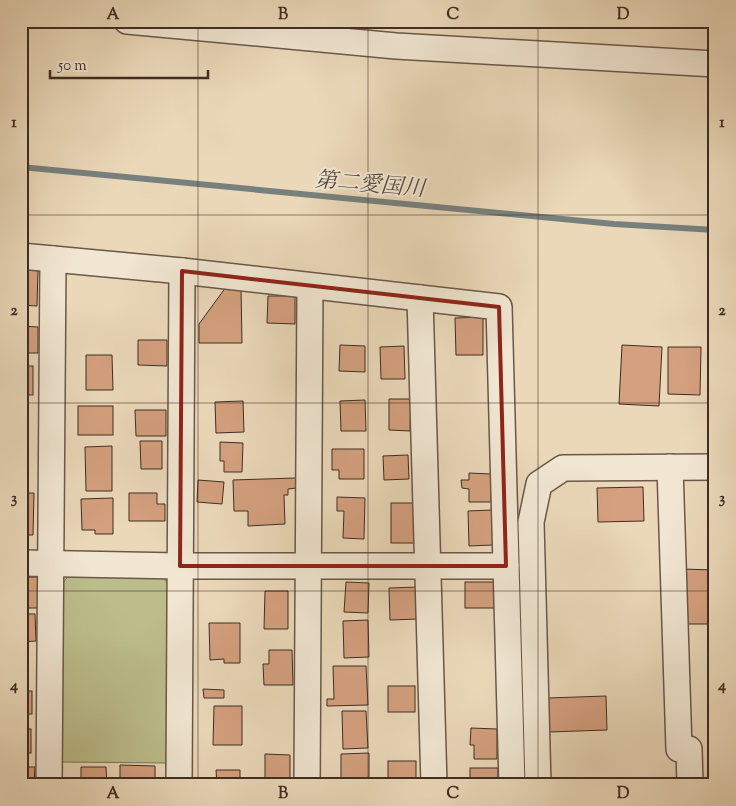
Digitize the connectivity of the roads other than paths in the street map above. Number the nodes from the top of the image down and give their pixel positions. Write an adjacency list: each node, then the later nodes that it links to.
1 (127, 21): 2 (street)
2 (715, 64)
3 (21, 256): 4 (street)
4 (53, 260): 5 (street); 11 (street)
5 (182, 270): 6 (street); 14 (street)
6 (310, 286): 7 (street); 12 (street)
7 (420, 298): 13 (street); 15 (street)
8 (670, 467): 9 (street); 21 (street); 22 (street)
9 (715, 467)
10 (21, 563): 11 (street)
11 (51, 563): 14 (street); 16 (street)
12 (309, 565): 13 (street); 14 (street); 18 (street)
13 (428, 565): 15 (street); 19 (street)
14 (180, 566): 17 (street)
15 (506, 566): 20 (street)
16 (49, 785)
17 (179, 785)
18 (307, 785)
19 (434, 785)
20 (512, 785)
21 (538, 785)
22 (690, 785)

